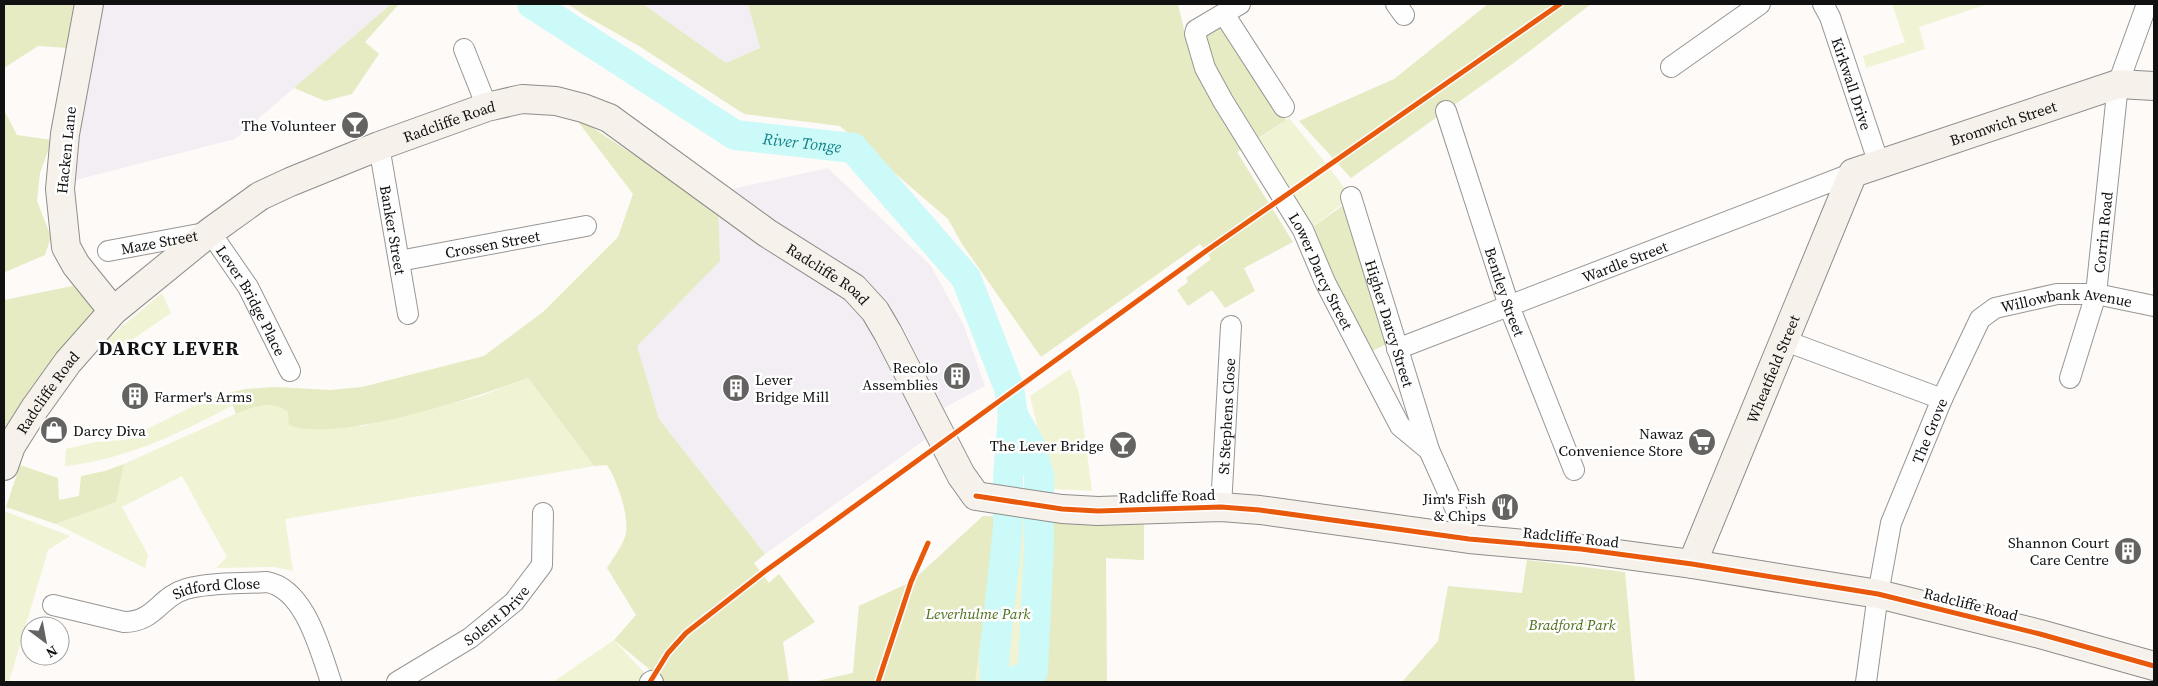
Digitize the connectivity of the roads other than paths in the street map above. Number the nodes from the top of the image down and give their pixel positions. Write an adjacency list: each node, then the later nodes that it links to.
1 (89, 4): 24 (main road, Hacken Lane)
2 (1760, 4): 7 (street)
3 (1822, 4): 14 (street, Kirkwall Drive)
4 (2147, 4): 8 (street, Corrin Road)
5 (1224, 10): 11 (street); 32 (street, Lower Darcy Street)
6 (464, 49): 10 (street)
7 (1671, 67)
8 (2118, 84): 9 (main road, Bromwich Street); 14 (main road, Bromwich Street); 21 (street, Corrin Road)
9 (2154, 86)
10 (487, 107): 13 (main road, Radcliffe Road); 35 (main road, Radcliffe Road)
11 (1284, 107)
12 (1446, 111): 22 (street, Bentley Street)
13 (380, 146): 18 (main road, Radcliffe Road); 20 (street, Banker Street)
14 (1879, 164): 15 (main road, Bromwich Street)
15 (1853, 173): 22 (street, Wardle Street); 27 (main road, Wheatfield Street)
16 (1351, 198): 28 (street, Higher Darcy Street)
17 (586, 226): 20 (street, Crossen Street)
18 (210, 232): 19 (street, Maze Street); 24 (main road, Radcliffe Road); 29 (street, Lever Bridge Place)
19 (108, 251)
20 (399, 261): 25 (street, Banker Street)
21 (2096, 294): 23 (street, Willowbank Avenue); 30 (street, Corrin Road); 31 (street, Willowbank Avenue)
22 (1509, 306): 28 (street, Wardle Street); 34 (street, Bentley Street)
23 (2154, 306)
24 (113, 311): 33 (main road, Radcliffe Road)
25 (408, 314)
26 (1231, 326): 35 (street, St Stephens Close)
27 (1783, 340): 31 (street, The Grove); 38 (main road, Wheatfield Street)
28 (1397, 349): 32 (street, Higher Darcy Street)
29 (290, 371)
30 (2070, 378)
31 (1942, 399): 39 (street, The Grove)
32 (1429, 450): 37 (street, Higher Darcy Street)
33 (4, 464)
34 (1574, 470)
35 (1221, 507): 37 (main road, Radcliffe Road)
36 (542, 513): 43 (street, Solent Drive)
37 (1469, 539): 38 (main road, Radcliffe Road)
38 (1692, 564): 39 (main road, Radcliffe Road)
39 (1878, 594): 41 (main road, Radcliffe Road); 44 (street, The Grove)
40 (54, 605): 42 (street, Sidford Close)
41 (2154, 666)
42 (331, 682)
43 (398, 682)
44 (1866, 682)

